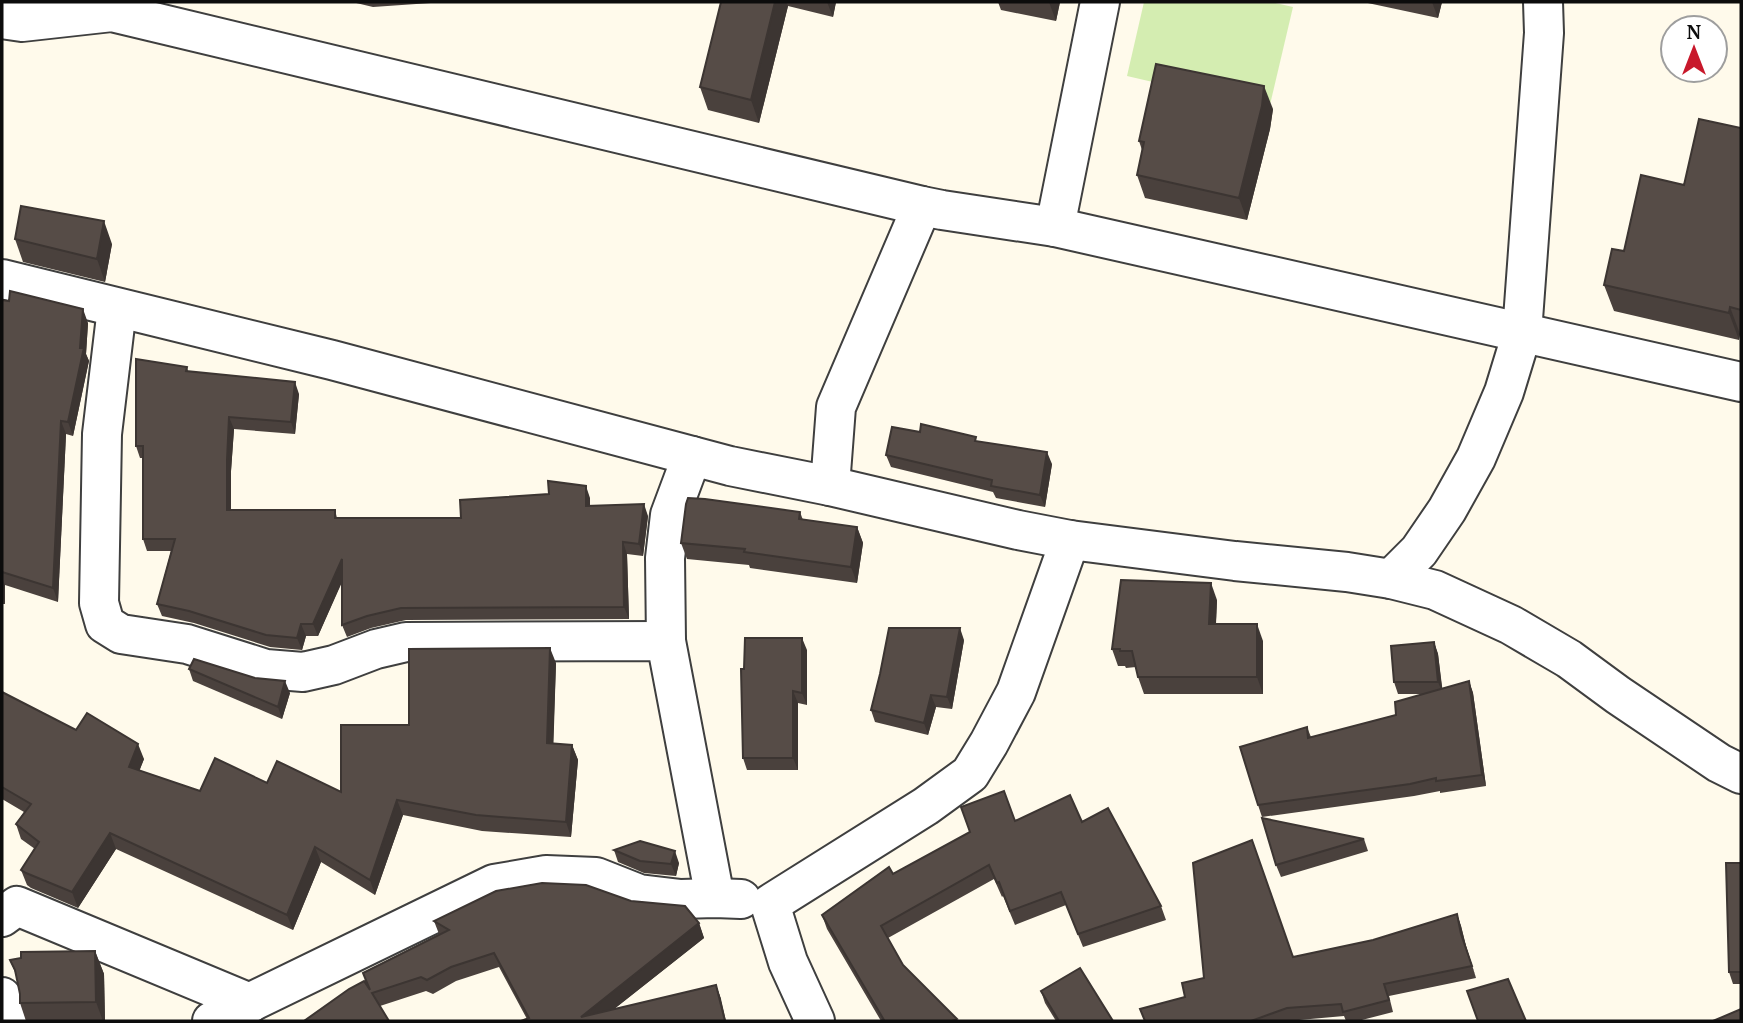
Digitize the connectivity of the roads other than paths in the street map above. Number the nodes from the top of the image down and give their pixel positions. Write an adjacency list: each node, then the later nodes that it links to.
1 (1100, 2): 6 (street)
2 (1543, 2): 9 (street)
3 (113, 7): 4 (street); 5 (street)
4 (2, 19)
5 (922, 206): 6 (street); 12 (street)
6 (1055, 227): 9 (street)
7 (2, 279): 8 (street)
8 (117, 308): 11 (street); 15 (street)
9 (1522, 333): 10 (street); 14 (street)
10 (1741, 382)
11 (691, 456): 12 (street); 15 (street)
12 (830, 486): 13 (street)
13 (1070, 540): 14 (street); 18 (street)
14 (1391, 579): 16 (street)
15 (666, 641): 17 (street)
16 (1741, 774)
17 (715, 898): 18 (street); 21 (street)
18 (770, 904): 24 (street)
19 (2, 917): 21 (street)
20 (2, 997): 22 (street)
21 (250, 1003): 23 (street)
22 (7, 1021)
23 (212, 1021)
24 (815, 1021)

